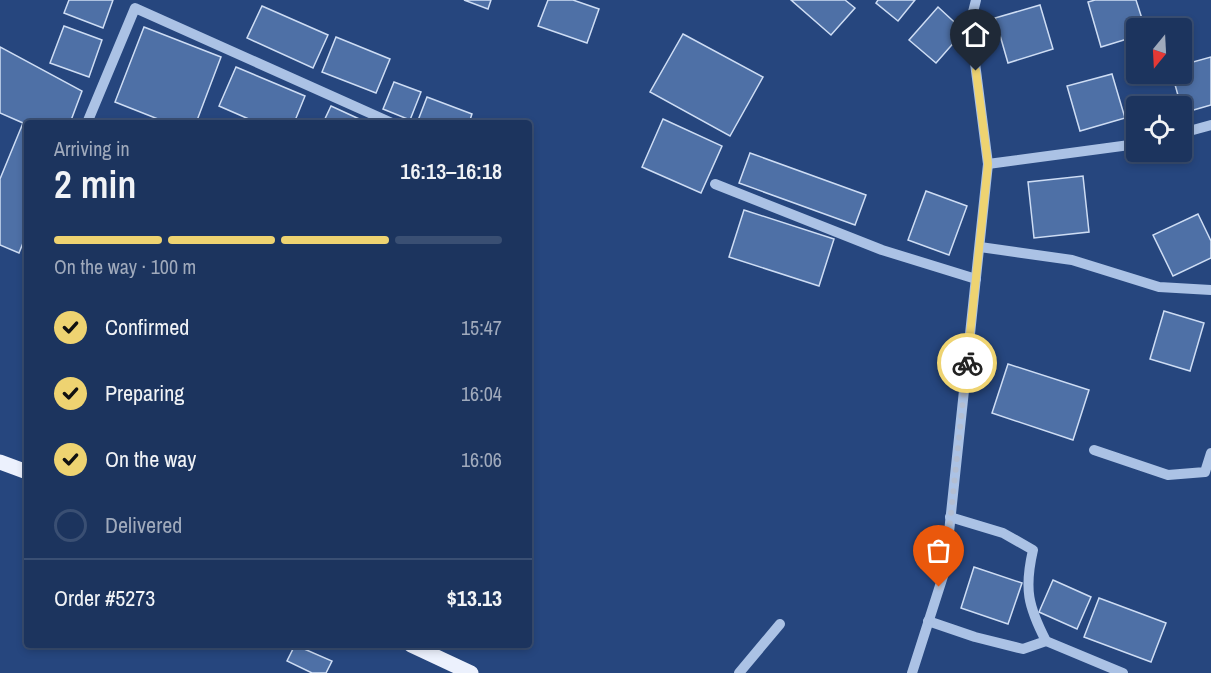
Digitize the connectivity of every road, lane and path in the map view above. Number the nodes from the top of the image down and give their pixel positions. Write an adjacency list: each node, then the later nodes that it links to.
1 (976, 0): 7 (street)
2 (88, 120): 3 (street)
3 (385, 120)
4 (1211, 125): 5 (street)
5 (1192, 131)
6 (1126, 145): 7 (street)
7 (988, 164): 9 (street)
8 (716, 184): 10 (street)
9 (980, 247): 10 (street); 11 (street)
10 (976, 279): 16 (street)
11 (1211, 290)
12 (1094, 450): 13 (street)
13 (1211, 453)
14 (0, 462): 15 (main road)
15 (24, 471)
16 (951, 517): 17 (street); 19 (street)
17 (928, 621): 19 (street); 23 (street)
18 (780, 624): 22 (street)
19 (1046, 641): 24 (street)
20 (417, 648): 21 (main road)
21 (471, 673)
22 (739, 673)
23 (912, 673)
24 (1124, 673)

